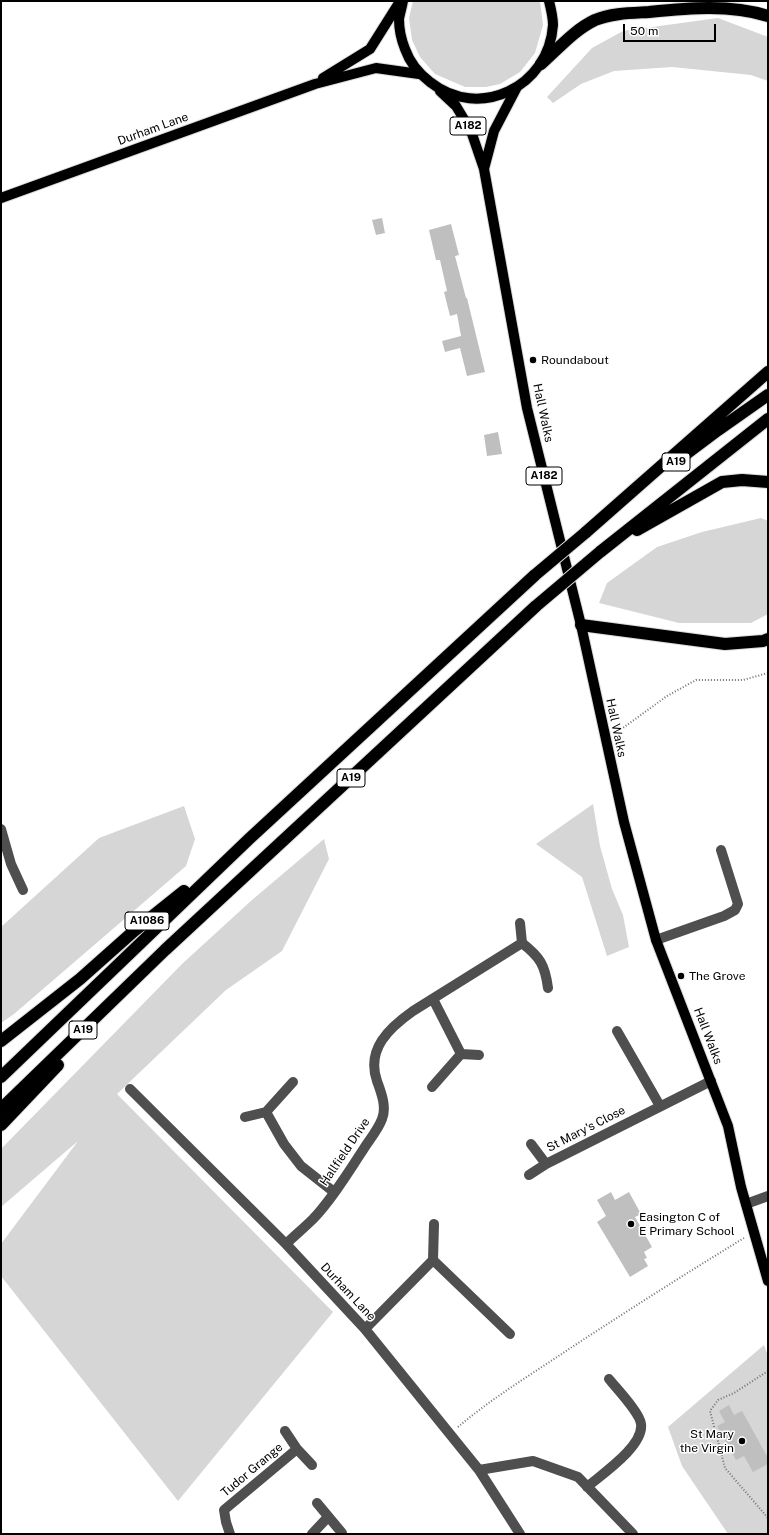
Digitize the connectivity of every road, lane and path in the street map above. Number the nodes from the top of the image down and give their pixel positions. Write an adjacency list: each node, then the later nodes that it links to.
1 (402, 1): 5 (main road); 6 (main road, Durham Lane)
2 (549, 1): 4 (main road)
3 (768, 16): 4 (highway)
4 (541, 64): 7 (main road)
5 (419, 74): 6 (main road, Durham Lane); 8 (main road, Hall Walks)
6 (315, 84): 10 (main road, Durham Lane)
7 (517, 87): 8 (main road); 9 (main road, Hall Walks / A182)
8 (440, 91): 9 (main road, Hall Walks / A182)
9 (484, 169): 17 (main road, Hall Walks / A182)
10 (1, 198)
11 (768, 372): 15 (highway)
12 (768, 395): 15 (highway, A19)
13 (768, 419): 16 (highway, A19)
14 (768, 482): 16 (highway)
15 (585, 532): 22 (highway, A19, bridge)
16 (600, 552): 28 (highway, A19, bridge)
17 (581, 625): 18 (highway); 20 (main road, Hall Walks)
18 (768, 639)
19 (768, 673): 20 (path)
20 (605, 740): 26 (main road, Hall Walks)
21 (1, 829): 24 (street)
22 (249, 839): 32 (highway, A1086); 35 (highway, A19)
23 (721, 850): 26 (street)
24 (22, 890)
25 (520, 923): 27 (street)
26 (656, 940): 36 (main road, Hall Walks)
27 (522, 943): 29 (street); 30 (street, Hallfield Drive)
28 (165, 950): 41 (highway, A19); 44 (highway)
29 (548, 988)
30 (433, 999): 33 (street); 48 (street, Hallfield Drive)
31 (617, 1031): 40 (street)
32 (1, 1041)
33 (461, 1054): 34 (street); 38 (street)
34 (479, 1055)
35 (1, 1077)
36 (711, 1081): 40 (street, St Mary's Close); 50 (main road, Hall Walks)
37 (293, 1082): 42 (street)
38 (432, 1087)
39 (130, 1089): 53 (street, Durham Lane)
40 (660, 1106): 46 (street, St Mary's Close)
41 (1, 1109)
42 (266, 1112): 43 (street); 48 (street)
43 (245, 1117)
44 (1, 1125)
45 (531, 1144): 46 (street, St Mary's Close)
46 (546, 1164): 47 (street)
47 (529, 1175)
48 (334, 1192): 53 (street, Hallfield Drive)
49 (768, 1196): 50 (street)
50 (746, 1204): 52 (main road, Hall Walks)
51 (434, 1224): 54 (street)
52 (753, 1232): 55 (main road, Hall Walks); 61 (path)
53 (286, 1244): 56 (street, Durham Lane)
54 (434, 1260): 56 (street); 57 (street)
55 (768, 1281)
56 (366, 1329): 61 (street, Durham Lane)
57 (510, 1334)
58 (768, 1371): 68 (path)
59 (609, 1379): 65 (street)
60 (285, 1431): 62 (street, Tudor Grange)
61 (450, 1434): 64 (street, Durham Lane)
62 (297, 1449): 63 (street, Tudor Grange); 70 (street, Tudor Grange)
63 (312, 1465)
64 (479, 1470): 65 (street); 72 (street, Durham Lane)
65 (586, 1487): 73 (street)
66 (317, 1503): 67 (street)
67 (328, 1517): 69 (street); 71 (street)
68 (768, 1518)
69 (342, 1533)
70 (230, 1534)
71 (312, 1534)
72 (520, 1534)
73 (632, 1534)

